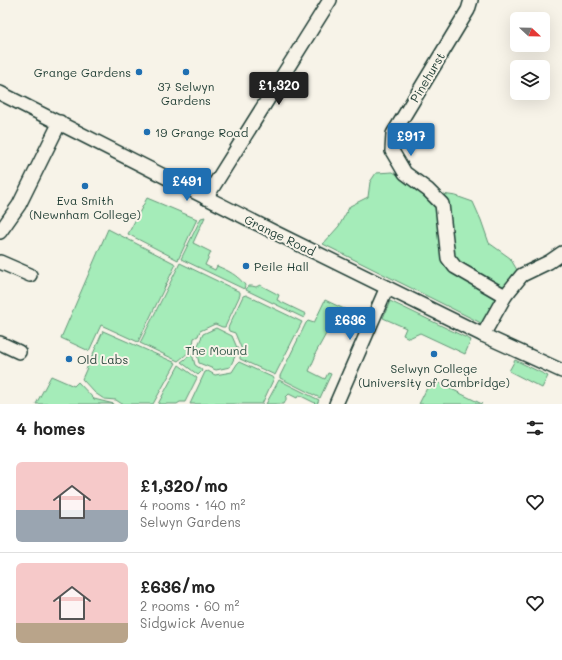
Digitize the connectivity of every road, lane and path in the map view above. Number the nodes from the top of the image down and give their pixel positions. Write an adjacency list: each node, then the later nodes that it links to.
1 (330, 0): 5 (street)
2 (471, 0): 11 (street, Pinehurst)
3 (0, 92): 4 (street, Grange Road)
4 (60, 122): 5 (street, Grange Road); 6 (street)
5 (206, 198): 10 (street, Grange Road)
6 (0, 232)
7 (562, 253): 11 (street)
8 (0, 262): 9 (street)
9 (30, 275)
10 (387, 288): 12 (street, Grange Road); 16 (street)
11 (505, 296): 12 (street)
12 (483, 335): 15 (street, Grange Road)
13 (0, 343): 14 (street)
14 (19, 352)
15 (562, 372)
16 (336, 404)

